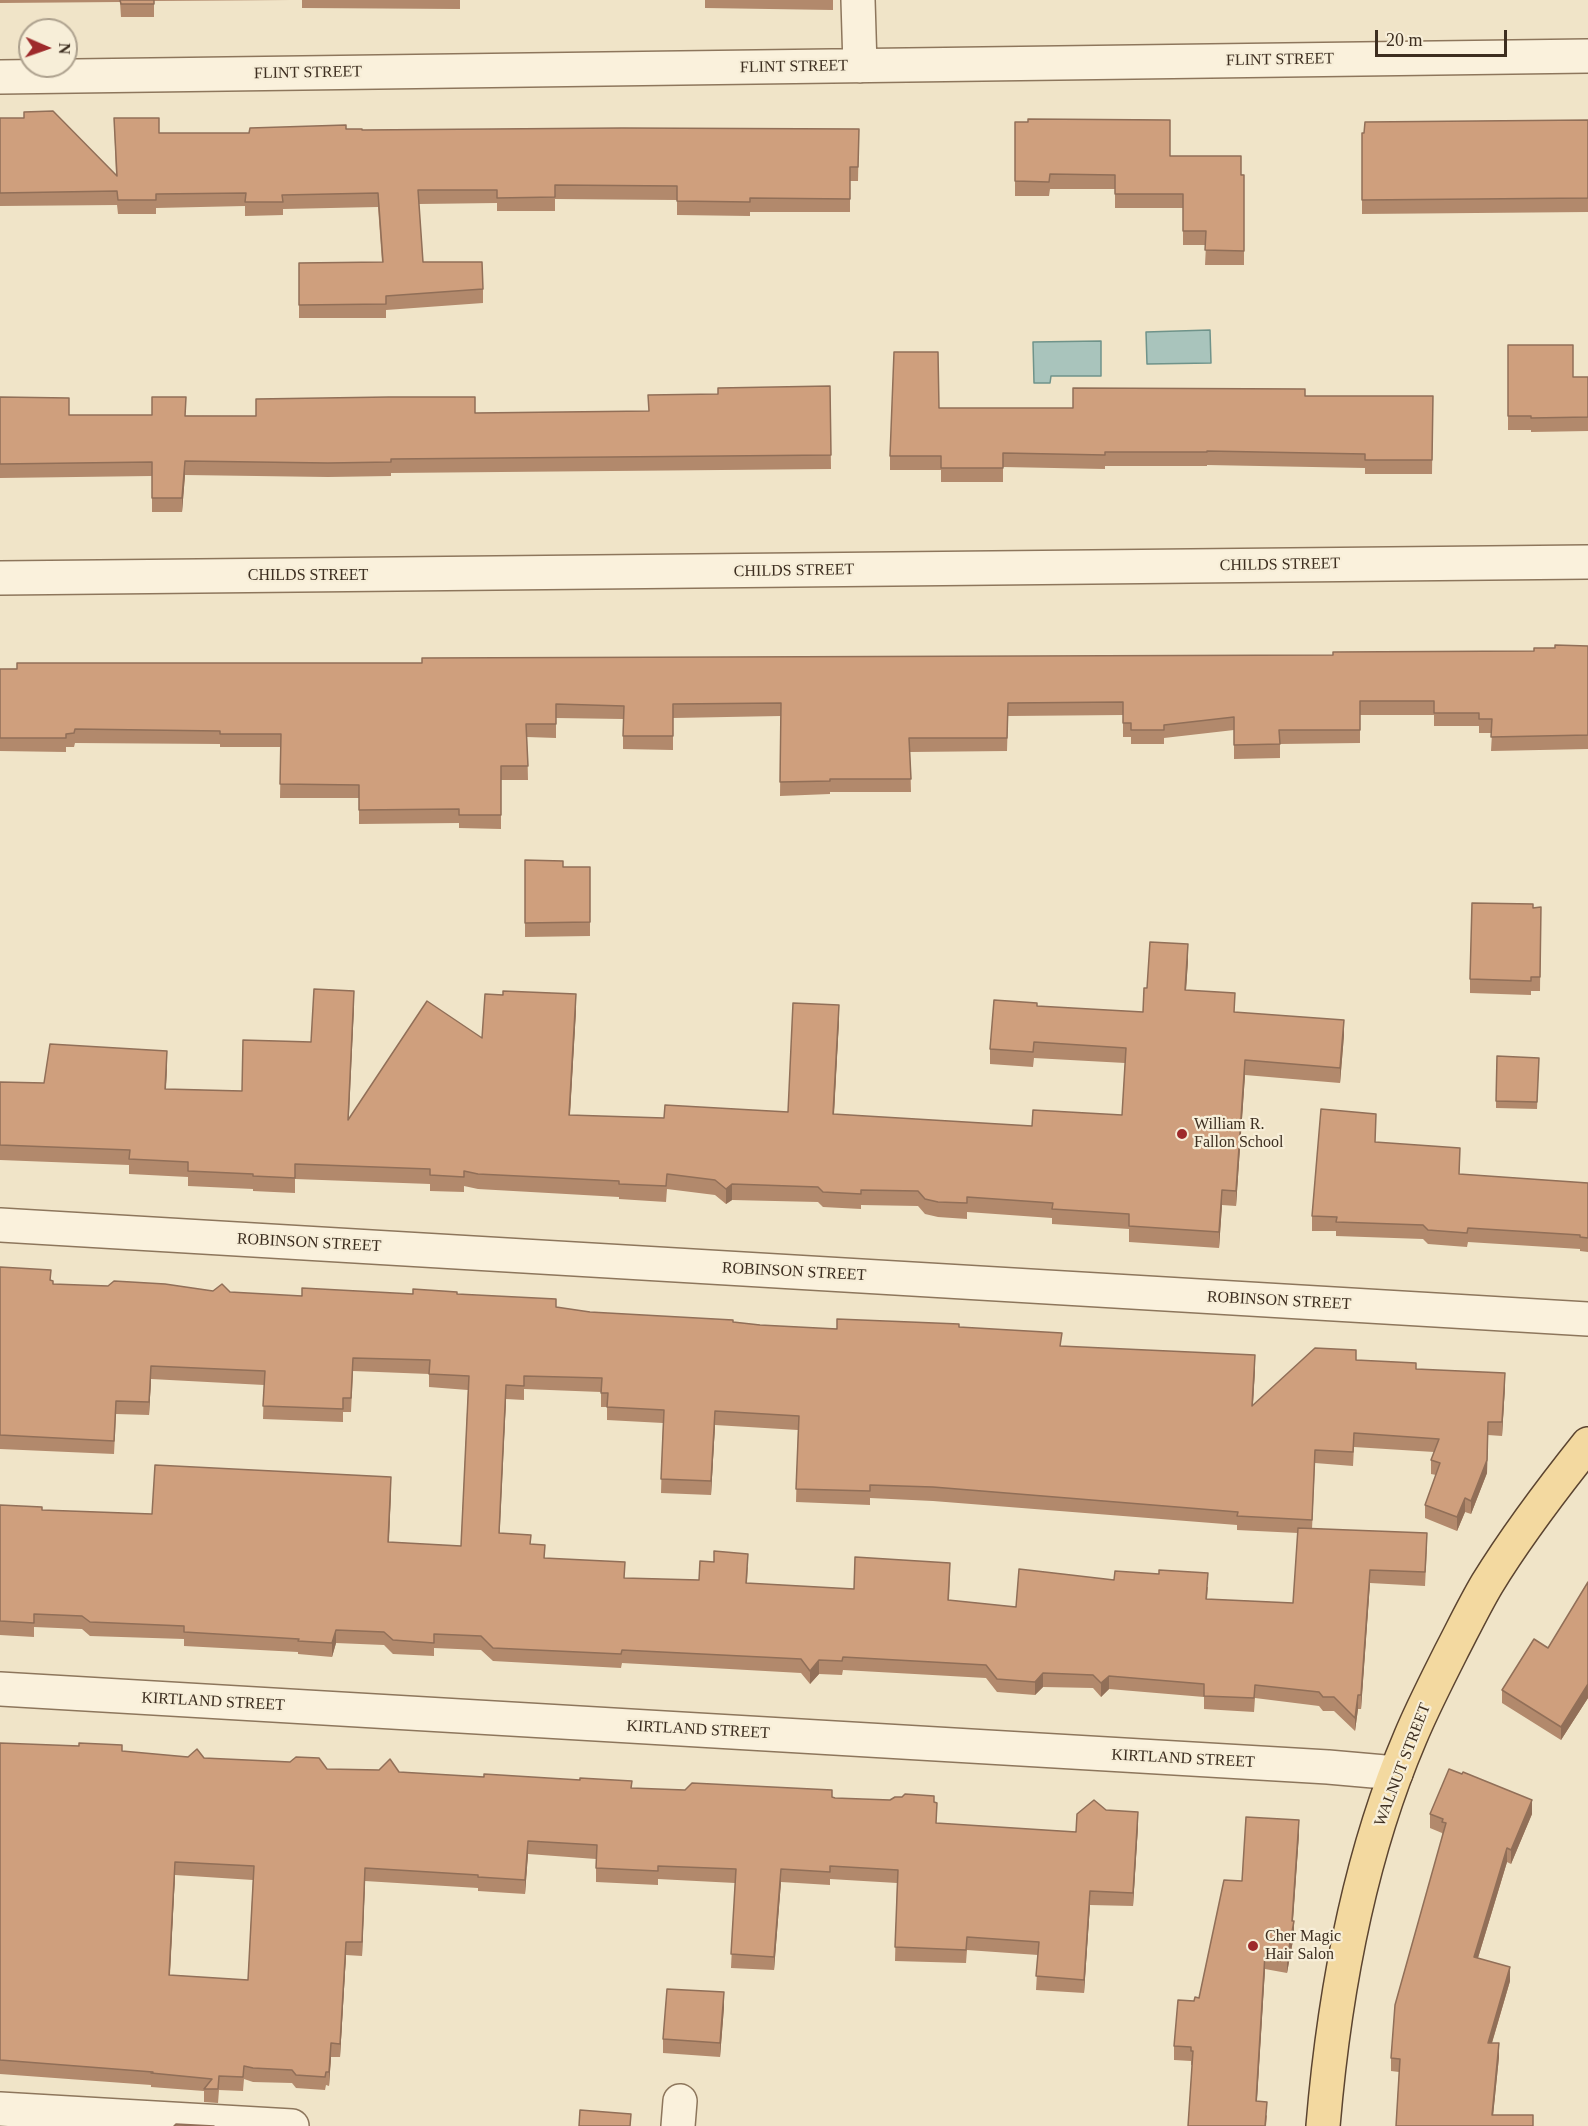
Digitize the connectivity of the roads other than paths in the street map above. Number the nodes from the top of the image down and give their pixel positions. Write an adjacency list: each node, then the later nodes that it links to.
1 (858, 0): 3 (street)
2 (1588, 56): 3 (street, FLINT STREET)
3 (860, 66): 4 (street, FLINT STREET)
4 (0, 77)
5 (1588, 562): 6 (street, CHILDS STREET)
6 (0, 578)
7 (0, 1225): 8 (street, ROBINSON STREET)
8 (1588, 1319)
9 (1588, 1444): 11 (main road, WALNUT STREET)
10 (0, 1689): 11 (street, KIRTLAND STREET)
11 (1396, 1773): 14 (main road, WALNUT STREET)
12 (0, 2109): 13 (street)
13 (292, 2126)
14 (1323, 2126)

